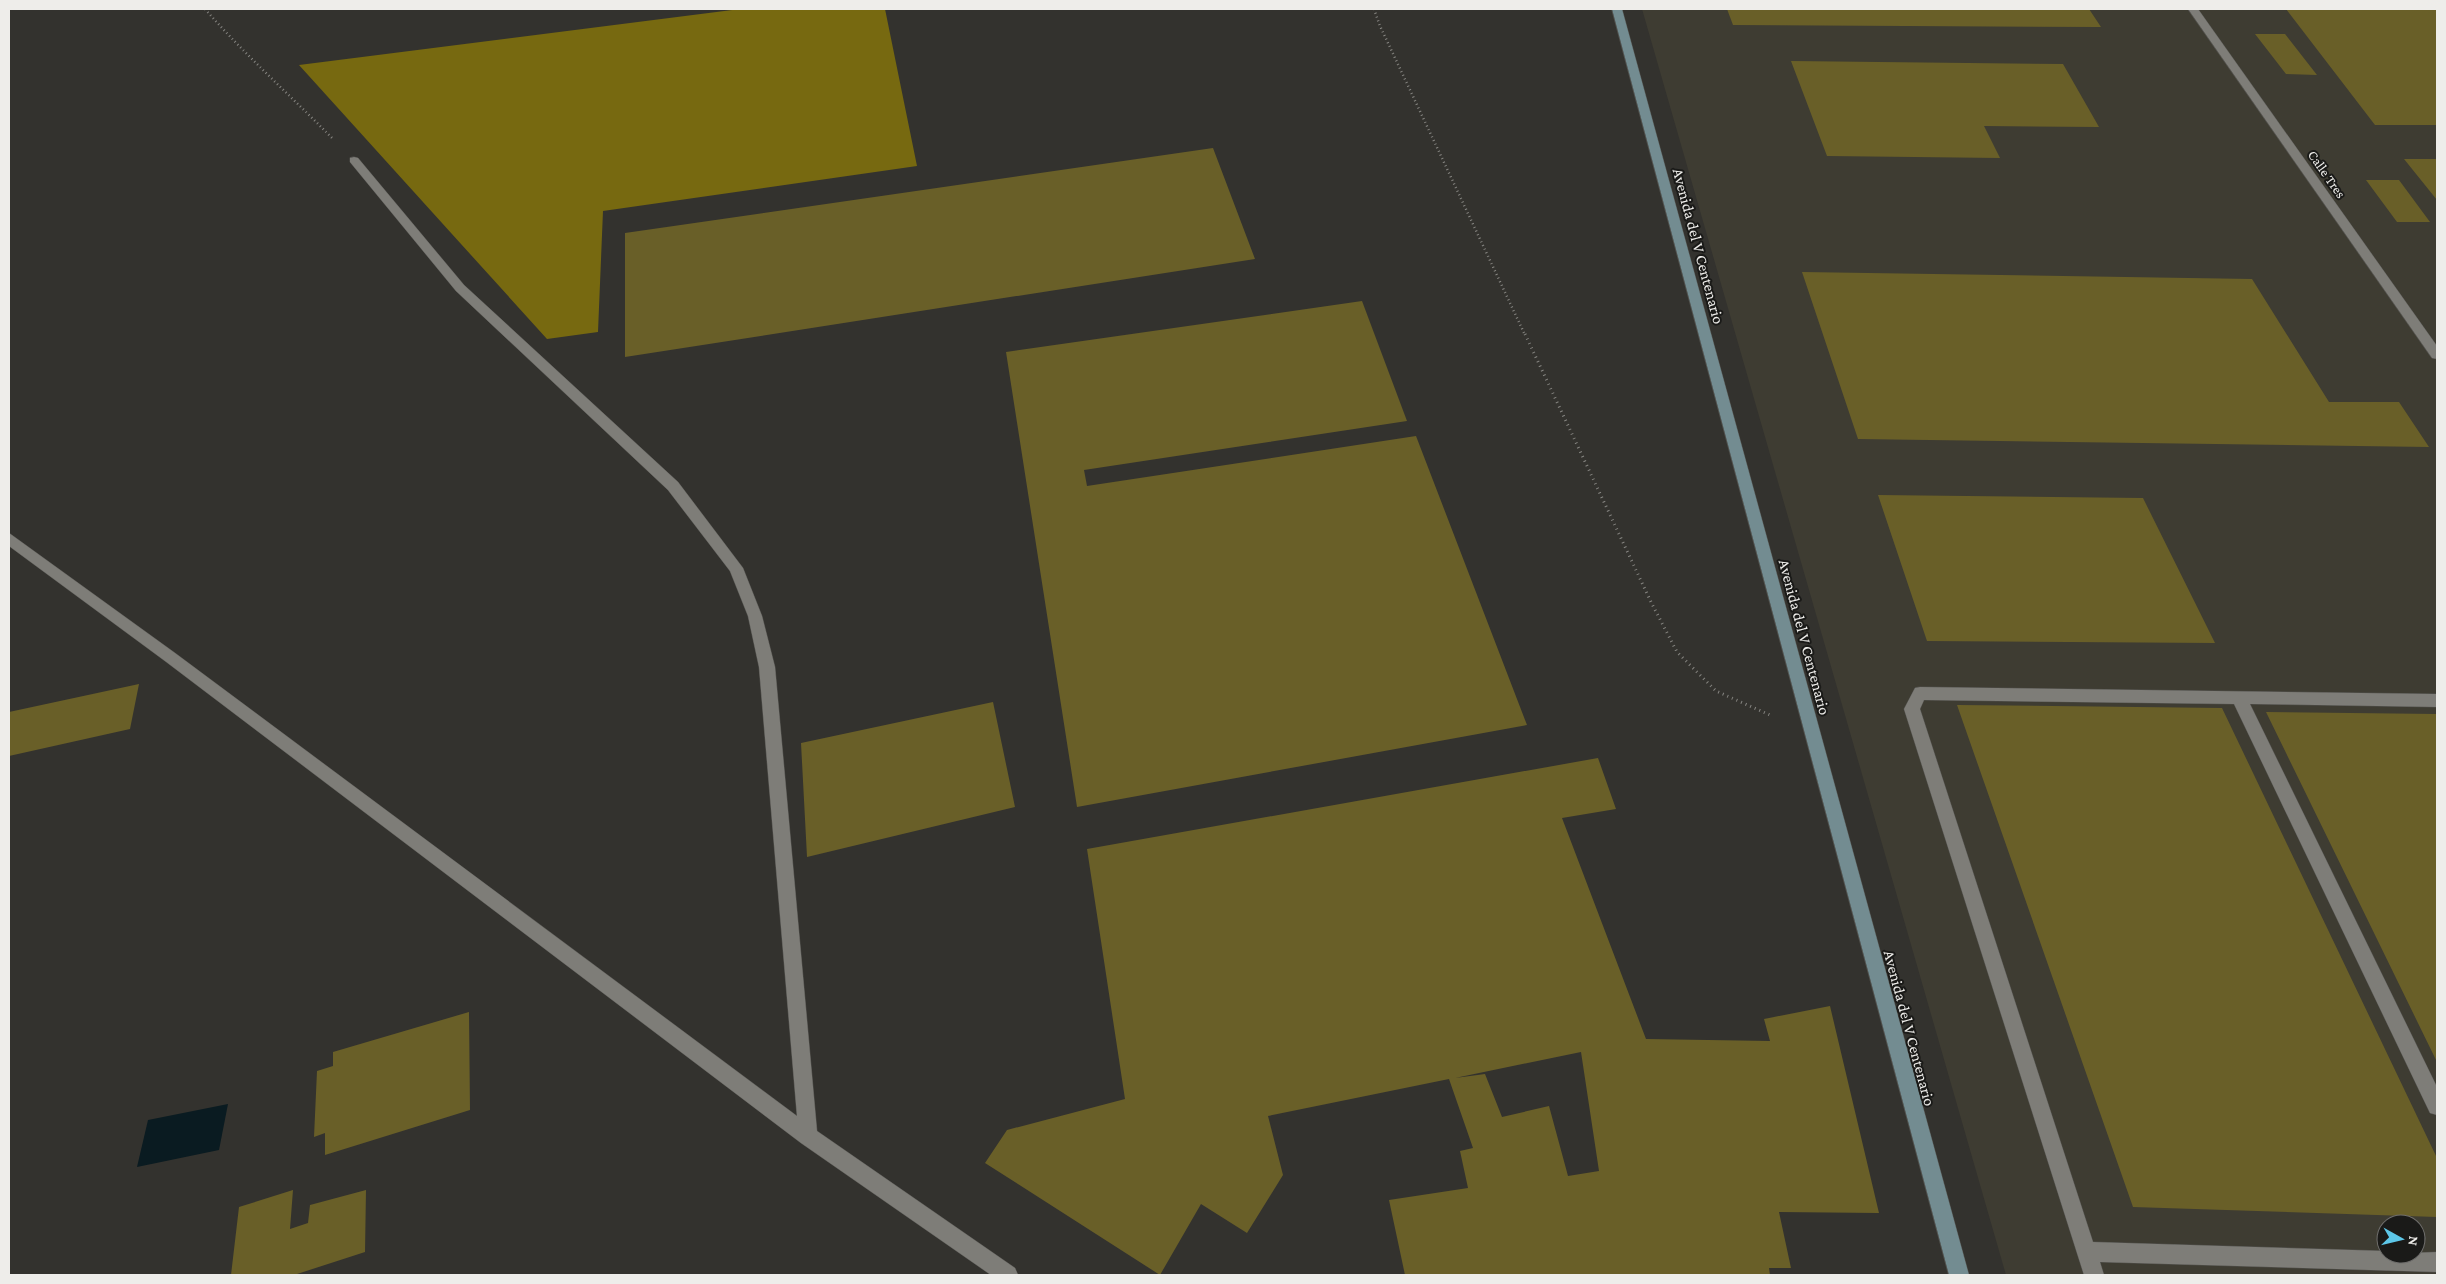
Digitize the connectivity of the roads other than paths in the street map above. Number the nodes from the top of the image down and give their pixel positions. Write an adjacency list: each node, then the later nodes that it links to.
1 (1617, 9): 13 (main road, Avenida del V Centenario)
2 (2193, 9): 4 (street, Calle Tres)
3 (354, 160): 9 (street)
4 (2437, 356)
5 (9, 539): 9 (street)
6 (2238, 696): 7 (street); 8 (street); 10 (street)
7 (2437, 700)
8 (2437, 1106)
9 (808, 1136): 12 (street)
10 (2086, 1252): 11 (street); 14 (street)
11 (2437, 1262)
12 (1008, 1275)
13 (1959, 1275)
14 (2094, 1275)

